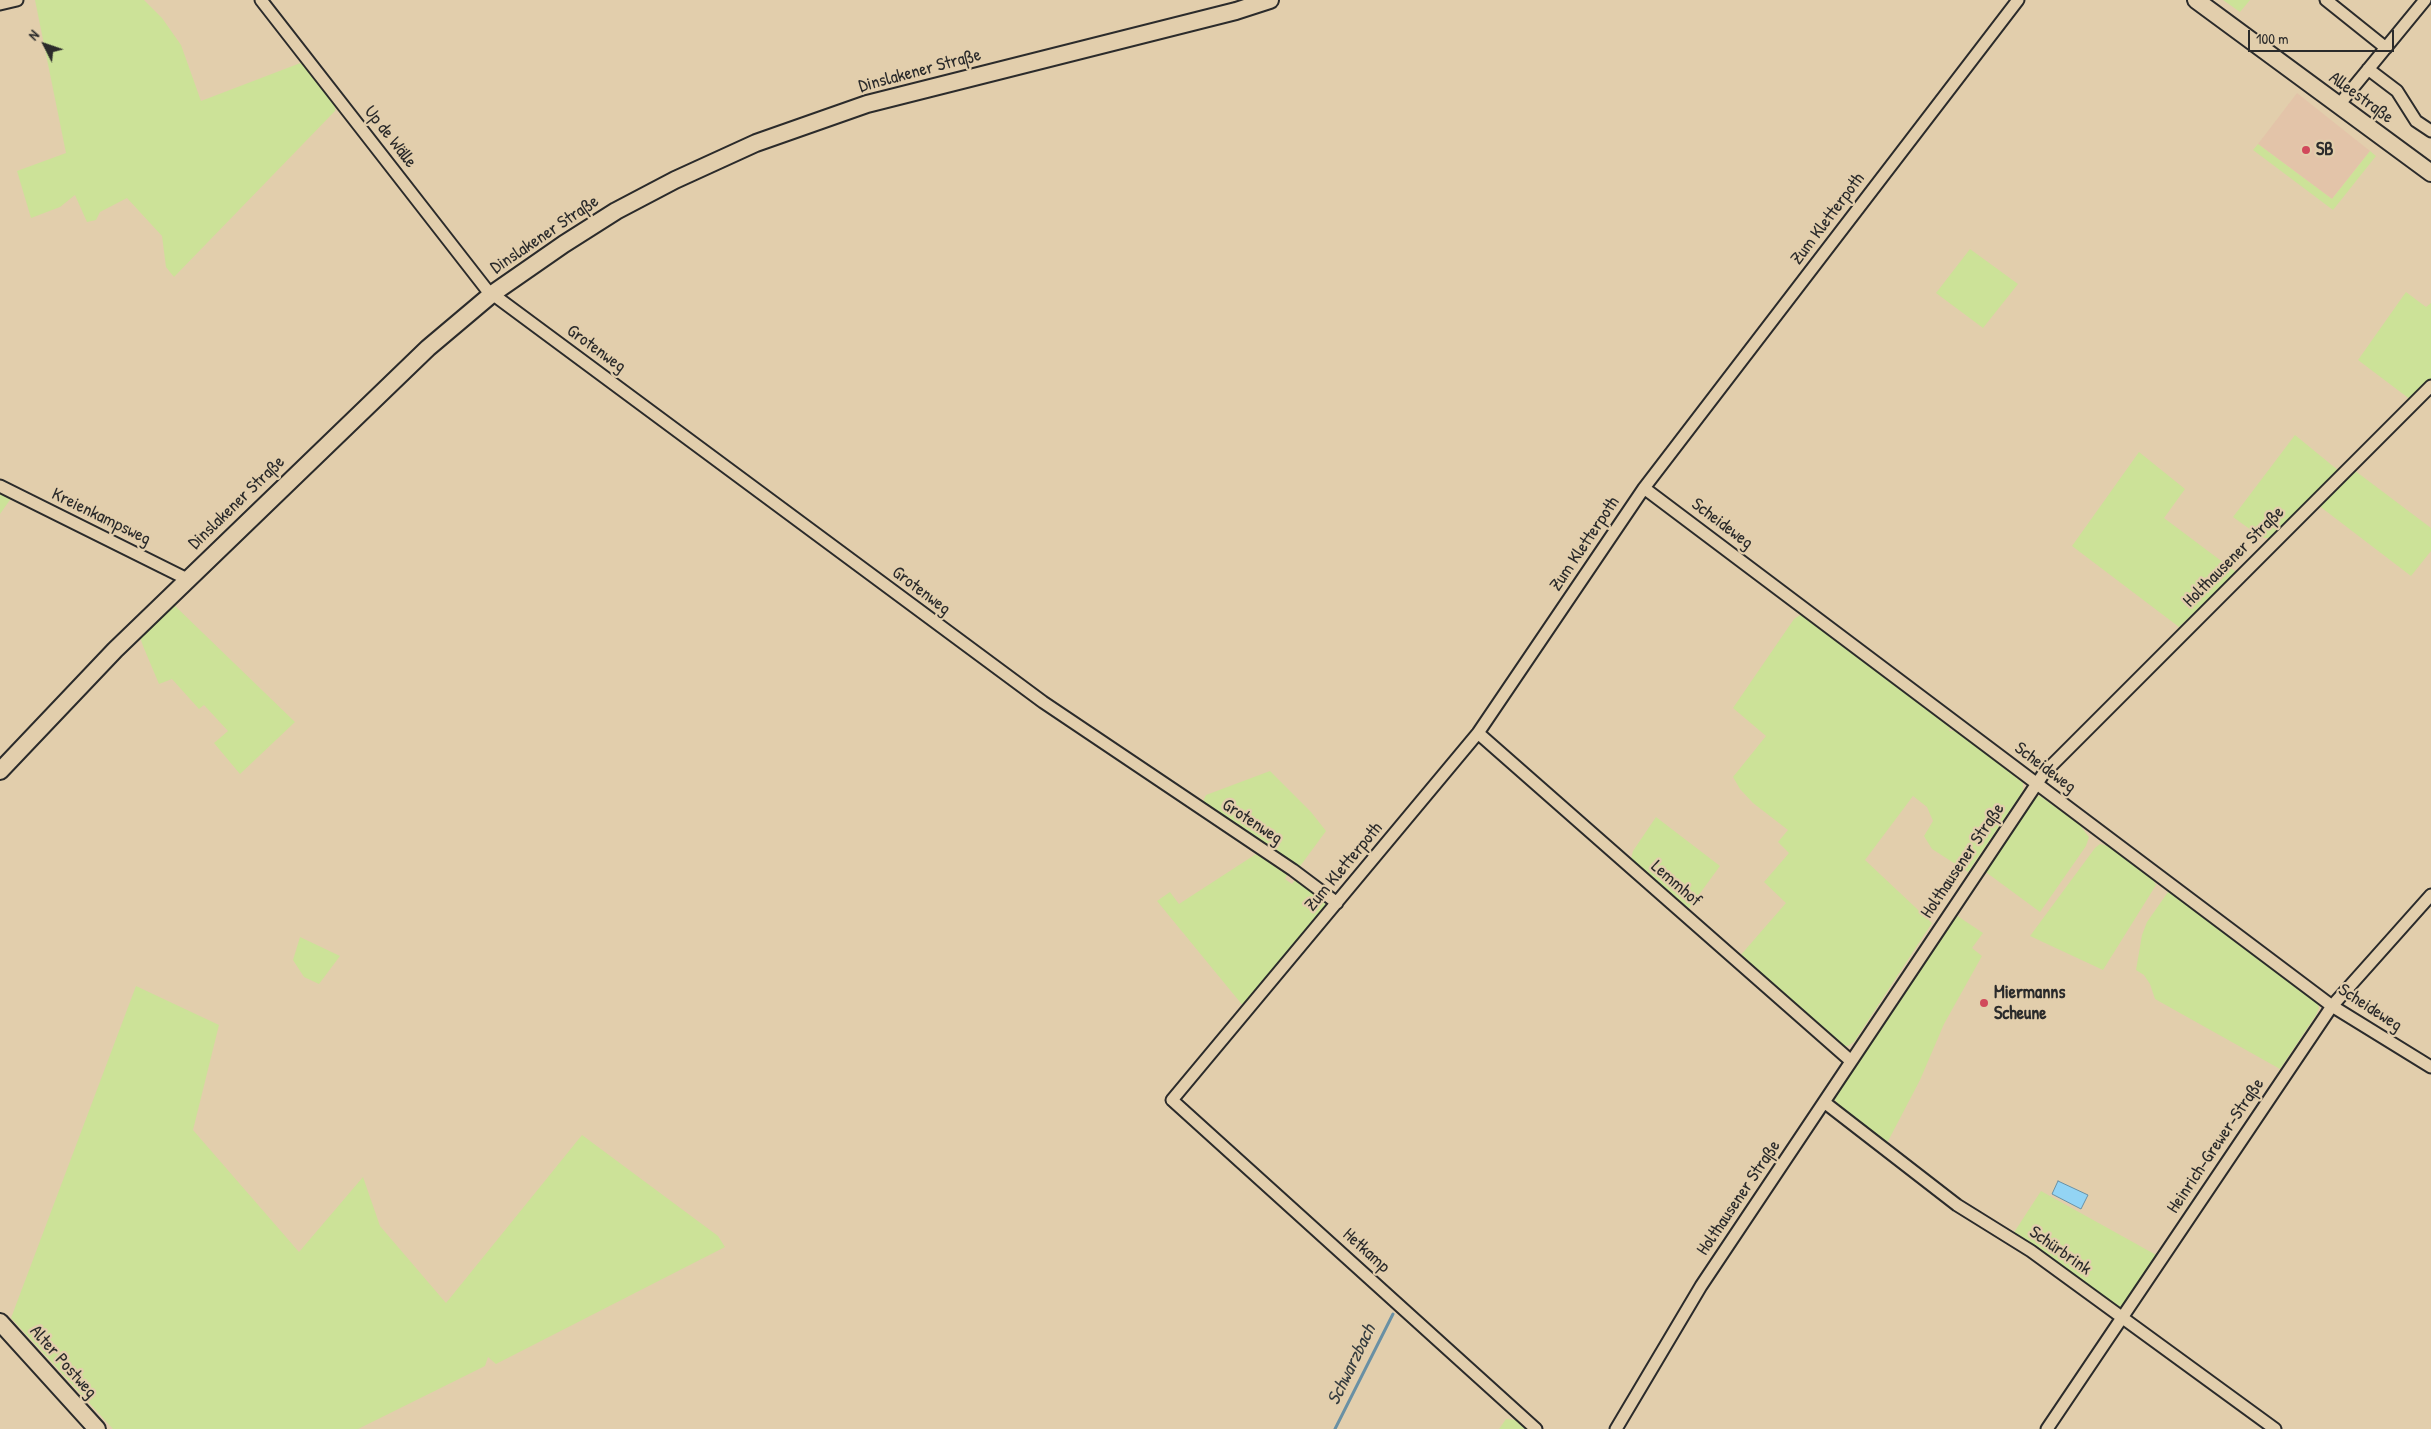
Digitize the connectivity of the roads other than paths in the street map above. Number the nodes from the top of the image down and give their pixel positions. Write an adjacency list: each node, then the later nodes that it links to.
1 (17, 0): 8 (street)
2 (261, 0): 14 (street, Up de Wälle)
3 (1270, 0): 14 (main road, Dinslakener Straße)
4 (2018, 0): 17 (street, Zum Kletterpoth)
5 (2196, 0): 11 (main road, Alleestraße)
6 (2326, 0): 9 (street)
7 (2425, 0): 9 (street)
8 (0, 4)
9 (2386, 48): 10 (street)
10 (2368, 69): 11 (street); 12 (street)
11 (2338, 106): 13 (main road, Alleestraße)
12 (2431, 131)
13 (2431, 173)
14 (492, 294): 18 (main road, Dinslakener Straße); 23 (street, Grotenweg)
15 (2431, 386): 21 (street, Holthausener Straße)
16 (0, 486): 18 (street, Kreienkampsweg)
17 (1644, 488): 19 (street, Zum Kletterpoth); 21 (street, Scheideweg)
18 (187, 579): 20 (main road, Dinslakener Straße)
19 (1478, 733): 23 (street, Zum Kletterpoth); 25 (street, Lemmhof)
20 (0, 771)
21 (2036, 784): 24 (street, Scheideweg); 25 (street, Holthausener Straße)
22 (2431, 895): 24 (street, Heinrich-Grewer-Straße)
23 (1337, 903): 27 (street, Zum Kletterpoth)
24 (2332, 1006): 26 (street, Scheideweg); 29 (street, Heinrich-Grewer-Straße)
25 (1851, 1061): 28 (street, Holthausener Straße)
26 (2431, 1068)
27 (1172, 1100): 32 (street, Hetkamp)
28 (1824, 1102): 29 (street, Schürbrink); 33 (street, Holthausener Straße)
29 (2122, 1317): 34 (street, Heinrich-Grewer-Straße); 35 (street, Schürbrink)
30 (0, 1322): 31 (main road, Alter Postweg)
31 (97, 1429)
32 (1536, 1429)
33 (1616, 1429)
34 (2047, 1429)
35 (2275, 1429)

